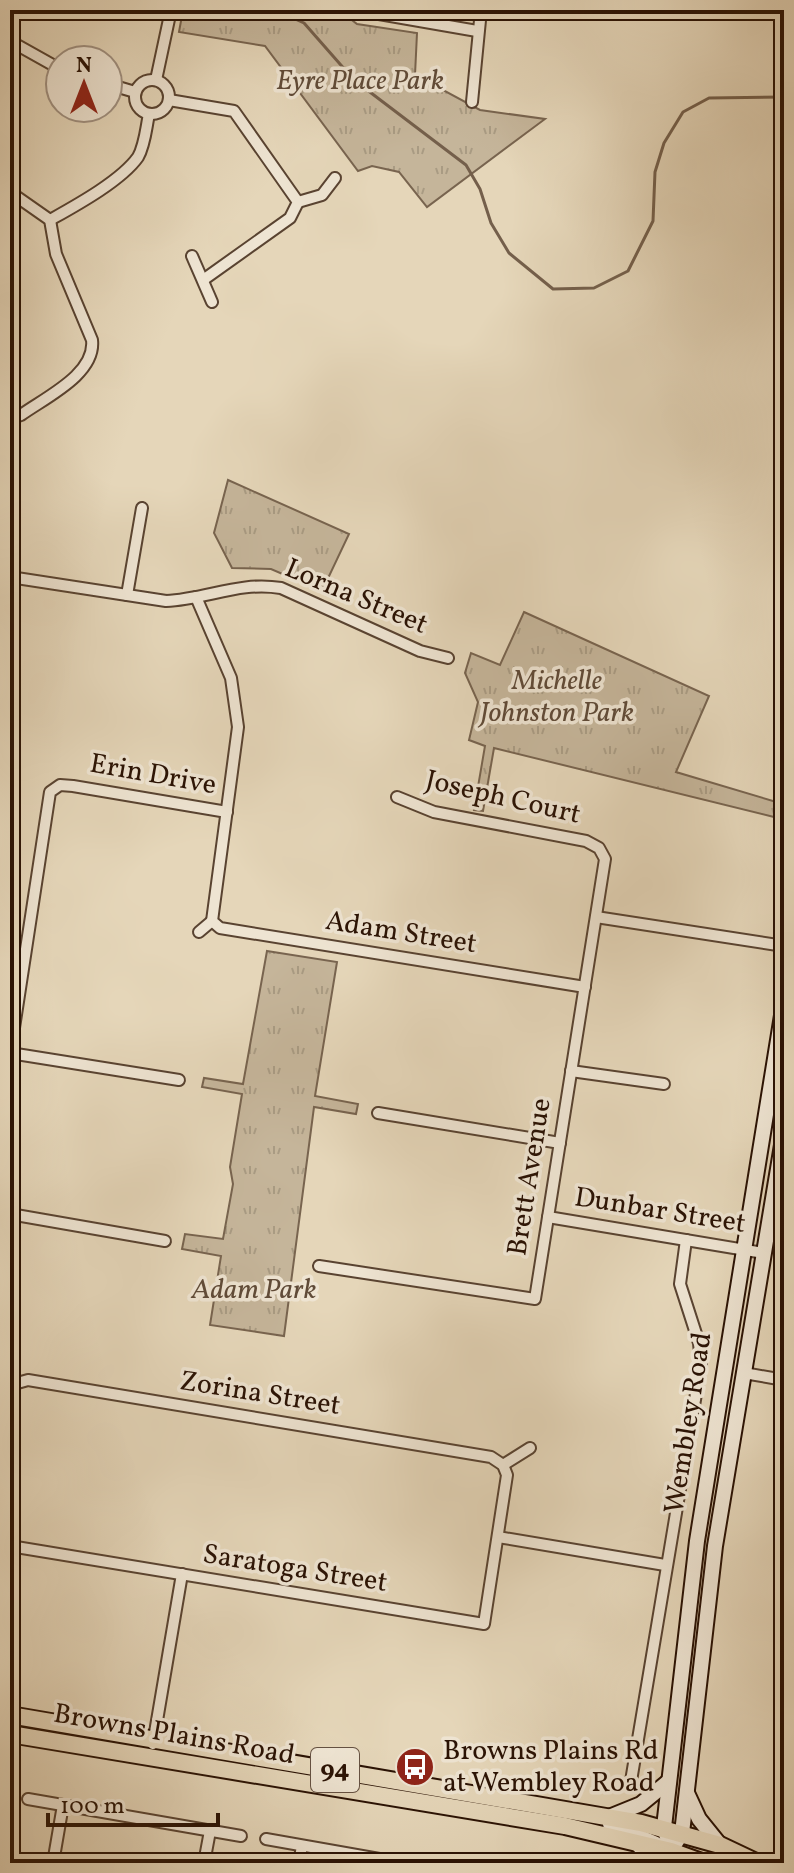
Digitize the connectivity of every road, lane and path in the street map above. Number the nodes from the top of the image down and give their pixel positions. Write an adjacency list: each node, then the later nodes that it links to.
1 (171, 10): 7 (street)
2 (356, 10): 4 (street)
3 (481, 10): 4 (street)
4 (477, 31): 11 (street)
5 (10, 41): 6 (street)
6 (44, 60)
7 (156, 80): 9 (street); 10 (street)
8 (124, 89): 9 (street)
9 (135, 92): 12 (street)
10 (169, 100): 12 (street); 15 (street)
11 (472, 102)
12 (149, 114): 16 (street)
13 (335, 178): 15 (street)
14 (10, 192): 16 (street)
15 (298, 202): 18 (street)
16 (50, 220): 20 (street)
17 (192, 256): 18 (street)
18 (203, 280): 19 (street)
19 (212, 302)
20 (10, 419)
21 (142, 508): 23 (street)
22 (10, 577): 23 (street, Lorna Street)
23 (127, 595): 24 (street, Lorna Street)
24 (196, 597): 25 (street, Lorna Street); 27 (street)
25 (448, 658)
26 (397, 797): 28 (street, Joseph Court)
27 (227, 812): 30 (street); 35 (street, Erin Drive)
28 (599, 848): 29 (street, Brett Avenue)
29 (596, 917): 32 (street); 33 (street, Brett Avenue)
30 (212, 921): 31 (street); 33 (street, Adam Street)
31 (199, 932)
32 (784, 946)
33 (585, 987): 36 (street, Brett Avenue)
34 (784, 1003): 46 (main road, Wembley Road)
35 (10, 1053): 37 (street)
36 (571, 1071): 38 (street); 41 (street, Brett Avenue)
37 (179, 1080)
38 (664, 1084)
39 (378, 1113): 41 (street)
40 (784, 1133): 47 (main road, Wembley Road)
41 (560, 1143): 43 (street, Brett Avenue)
42 (10, 1214): 45 (street)
43 (548, 1217): 44 (street, Dunbar Street); 48 (street, Brett Avenue)
44 (686, 1240): 46 (street, Dunbar Street); 56 (street, Wembley Road)
45 (165, 1241)
46 (742, 1249): 47 (street, Dunbar Street); 63 (main road, Wembley Road)
47 (764, 1253): 49 (main road, Wembley Road)
48 (319, 1266)
49 (744, 1373): 50 (street); 64 (main road, Wembley Road)
50 (784, 1380)
51 (10, 1389): 53 (street, Zorina Street)
52 (530, 1448): 53 (street)
53 (503, 1465): 54 (street)
54 (498, 1537): 56 (street); 57 (street, Saratoga Street)
55 (10, 1546): 57 (street, Saratoga Street)
56 (665, 1565): 62 (street, Wembley Road)
57 (182, 1574): 60 (street)
58 (10, 1715): 60 (main road, Browns Plains Road / 94)
59 (10, 1734): 61 (main road, Browns Plains Road / 94)
60 (154, 1739): 61 (street); 67 (main road, Browns Plains Road / 94)
61 (151, 1757): 74 (main road, Browns Plains Road / 94)
62 (631, 1781)
63 (669, 1781): 68 (main road); 69 (main road, Wembley Road)
64 (685, 1789): 71 (main road, Wembley Road); 75 (main road)
65 (28, 1799): 66 (street)
66 (63, 1805): 70 (street); 79 (street)
67 (567, 1810): 68 (main road, Browns Plains Road / 94); 77 (main road)
68 (609, 1817): 69 (main road, Browns Plains Road / 94)
69 (664, 1827): 71 (main road, Browns Plains Road / 94); 77 (main road, Wembley Road)
70 (210, 1831): 72 (street); 80 (street)
71 (682, 1833): 75 (main road, Browns Plains Road / 94); 77 (main road, Wembley Road)
72 (241, 1836)
73 (266, 1839): 76 (street)
74 (633, 1842): 77 (main road, Browns Plains Road / 94); 83 (street)
75 (720, 1845): 85 (main road, Browns Plains Road / 94)
76 (302, 1846): 78 (street); 81 (street)
77 (673, 1857): 84 (main road, Browns Plains Road / 94)
78 (386, 1862): 82 (street)
79 (53, 1863)
80 (204, 1863)
81 (299, 1863)
82 (402, 1863)
83 (651, 1863)
84 (704, 1863)
85 (758, 1863)

